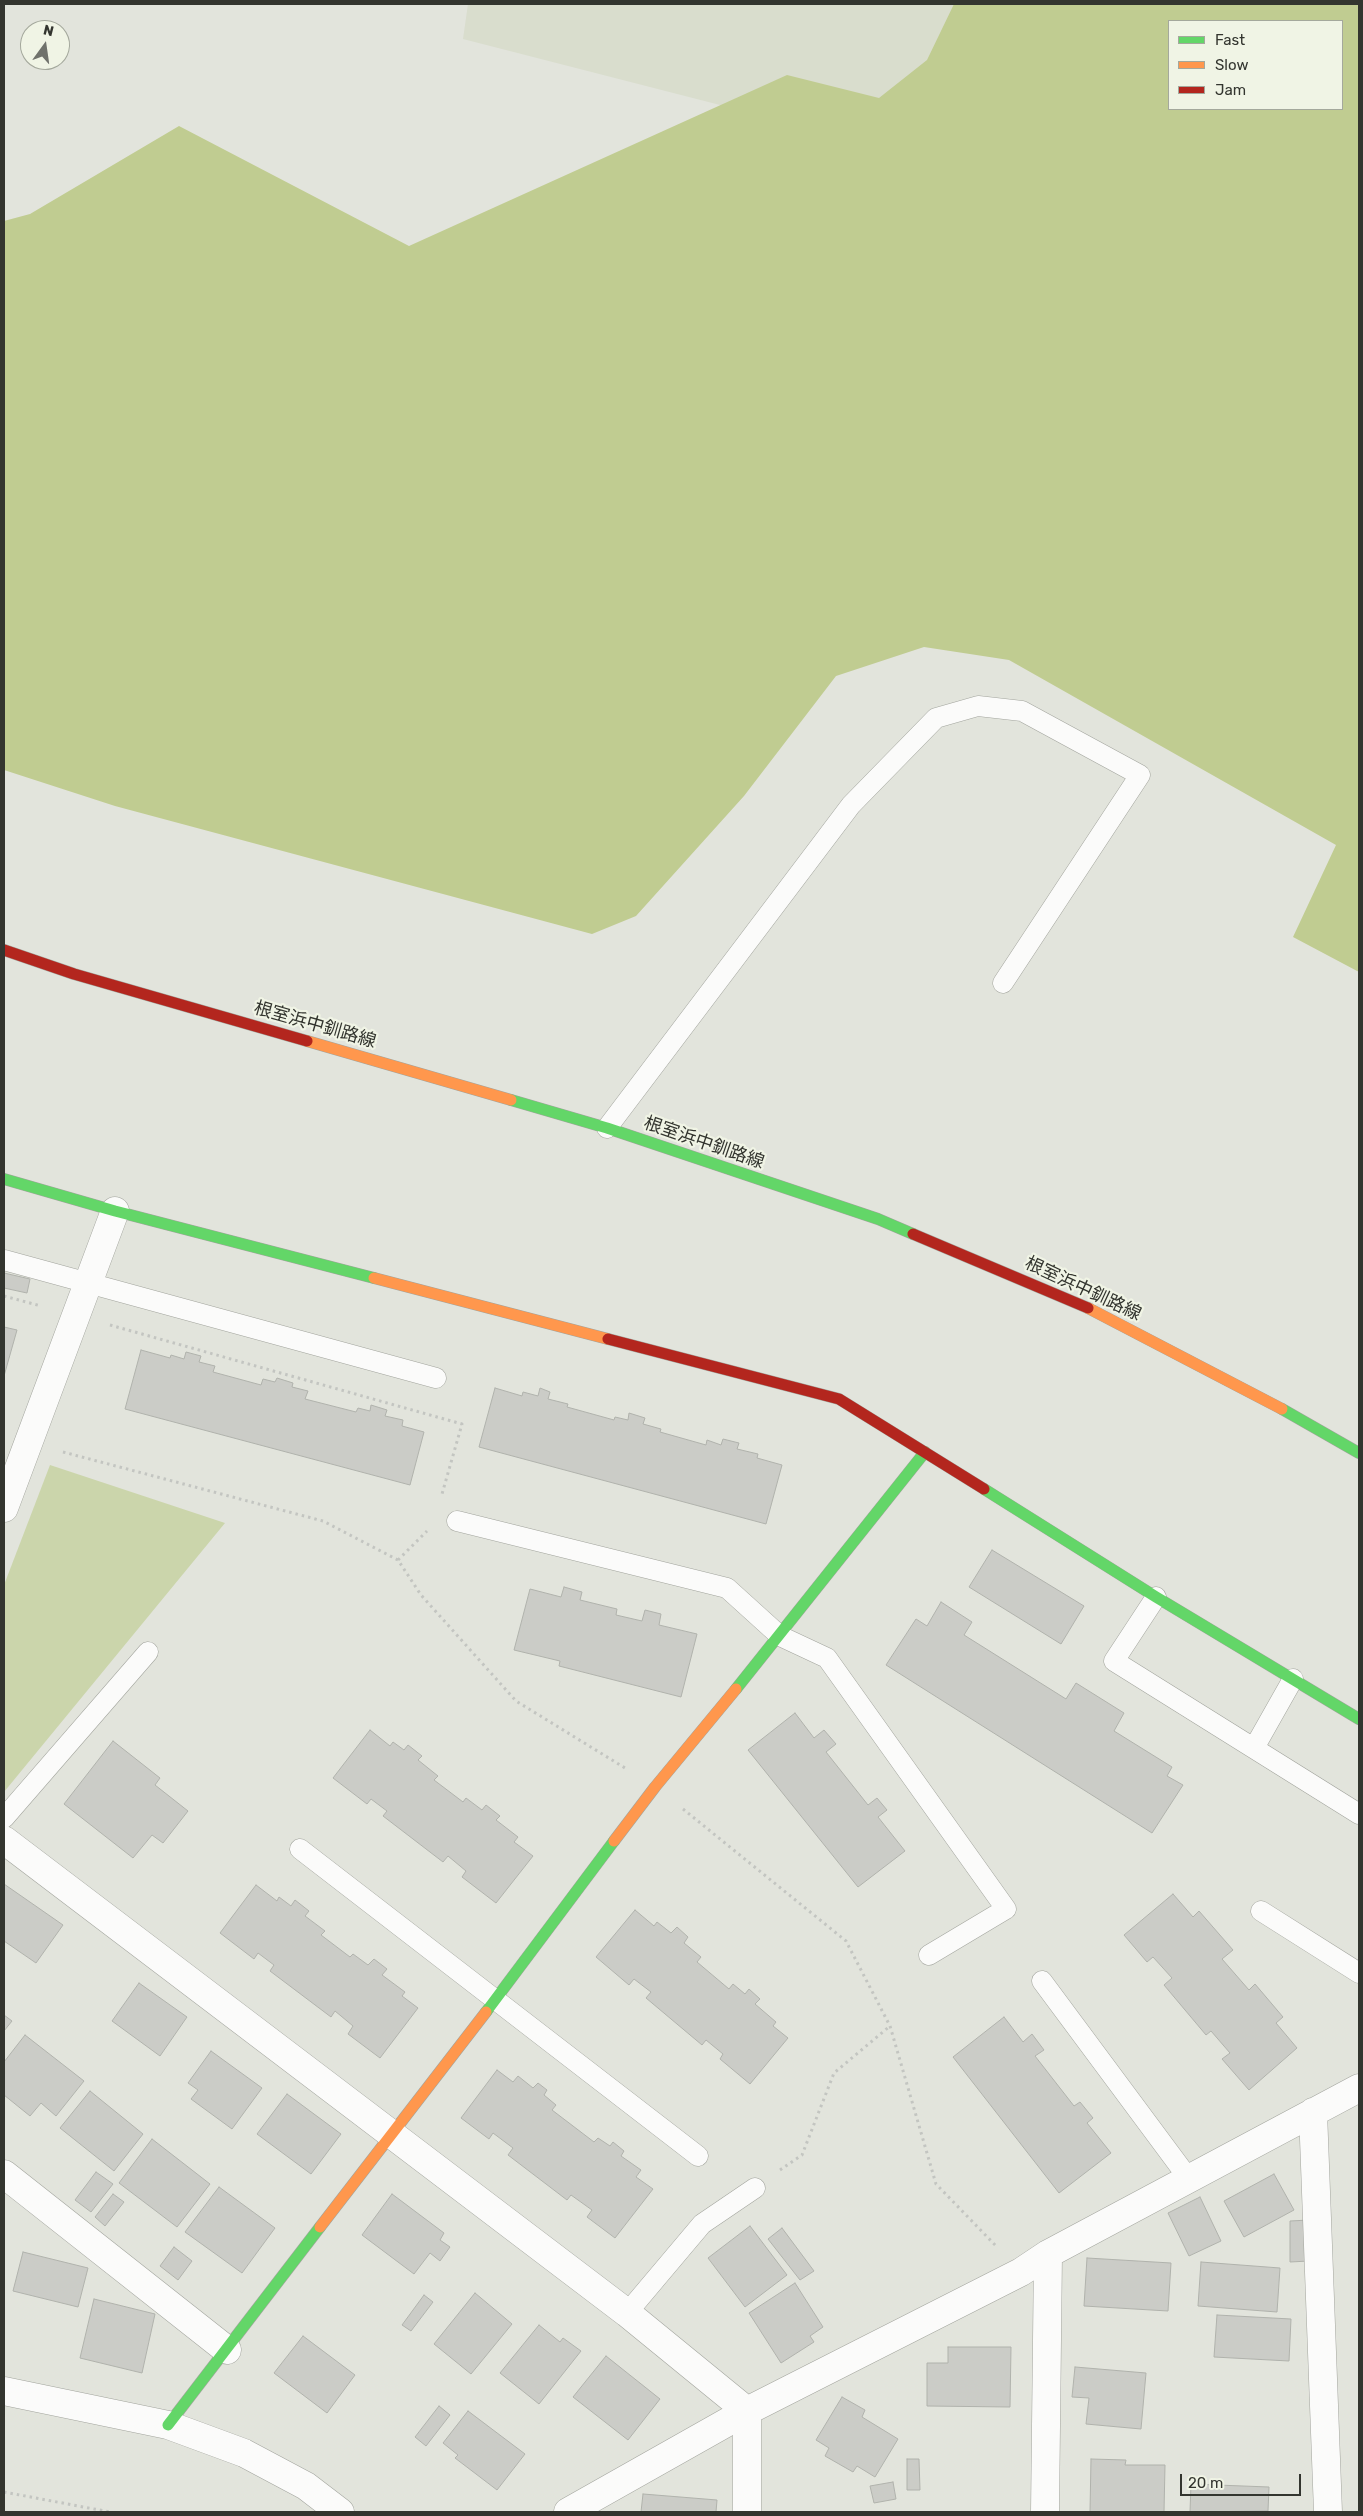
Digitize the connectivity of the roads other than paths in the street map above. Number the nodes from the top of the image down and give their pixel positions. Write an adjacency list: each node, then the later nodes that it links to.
1 (4, 950): 3 (street, 根室浜中釧路線)
2 (1003, 983): 3 (lane)
3 (607, 1128): 10 (street, 根室浜中釧路線)
4 (4, 1179): 5 (street)
5 (115, 1211): 7 (street); 9 (street)
6 (4, 1260): 7 (lane)
7 (88, 1283): 8 (lane); 11 (street)
8 (436, 1378)
9 (925, 1452): 13 (street); 14 (street)
10 (1359, 1452)
11 (4, 1508)
12 (457, 1521): 14 (lane)
13 (1156, 1597): 16 (street); 18 (lane)
14 (780, 1636): 24 (lane); 27 (street)
15 (148, 1652): 20 (lane)
16 (1293, 1680): 17 (street); 18 (lane)
17 (1359, 1719)
18 (1254, 1748): 19 (lane)
19 (1359, 1814)
20 (4, 1818)
21 (4, 1840): 30 (street)
22 (300, 1849): 27 (lane)
23 (1261, 1912): 25 (lane)
24 (928, 1955)
25 (1359, 1973)
26 (1042, 1981): 33 (lane)
27 (496, 2000): 30 (street); 31 (lane)
28 (1359, 2088): 29 (street)
29 (1313, 2112): 33 (street); 45 (street)
30 (390, 2134): 36 (street); 37 (street)
31 (698, 2156)
32 (4, 2174): 37 (street)
33 (1189, 2179): 35 (street)
34 (755, 2188): 36 (lane)
35 (1048, 2254): 39 (street); 44 (street)
36 (627, 2313): 39 (street)
37 (227, 2350): 40 (street)
38 (4, 2391): 40 (street)
39 (747, 2411): 42 (street); 43 (street)
40 (168, 2424): 41 (street)
41 (340, 2512)
42 (568, 2512)
43 (747, 2512)
44 (1045, 2512)
45 (1328, 2512)

